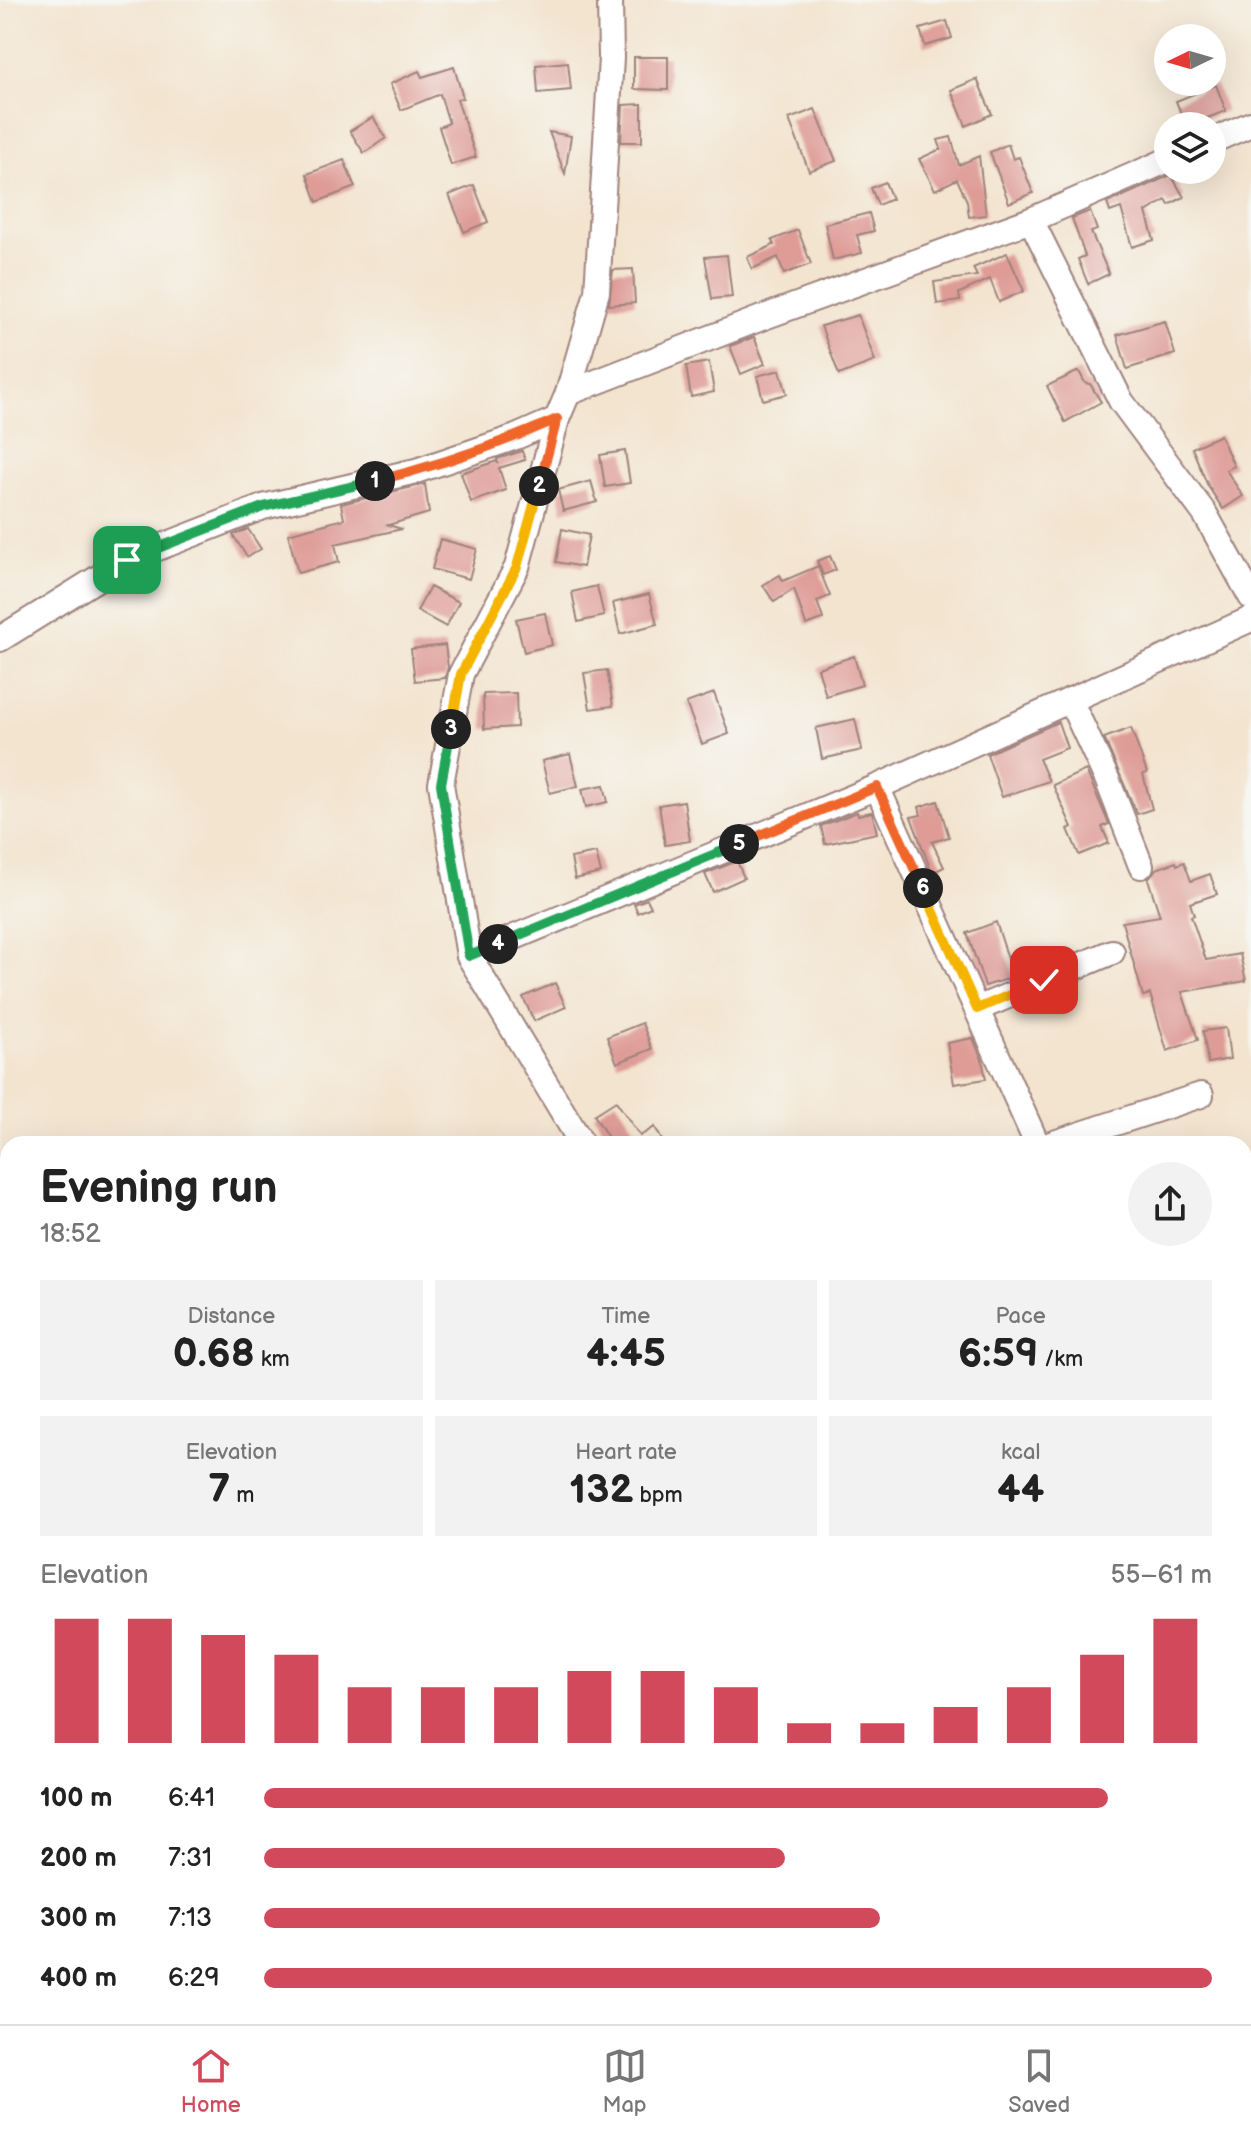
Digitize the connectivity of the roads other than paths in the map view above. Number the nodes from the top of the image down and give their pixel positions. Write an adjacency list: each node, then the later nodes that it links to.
1 (610, 0): 6 (street)
2 (1251, 124): 3 (street)
3 (1226, 135)
4 (1154, 166): 5 (street)
5 (1031, 220): 6 (street); 8 (street)
6 (568, 393): 7 (street)
7 (557, 419): 10 (street); 15 (street)
8 (1251, 597)
9 (1251, 619): 11 (street)
10 (0, 639)
11 (1070, 700): 12 (street); 13 (street)
12 (877, 787): 15 (street); 16 (street)
13 (1141, 866)
14 (1112, 952): 16 (street)
15 (469, 956): 18 (street)
16 (977, 1009): 19 (street)
17 (1201, 1095): 20 (street)
18 (577, 1136)
19 (1033, 1136)
20 (1075, 1136)

